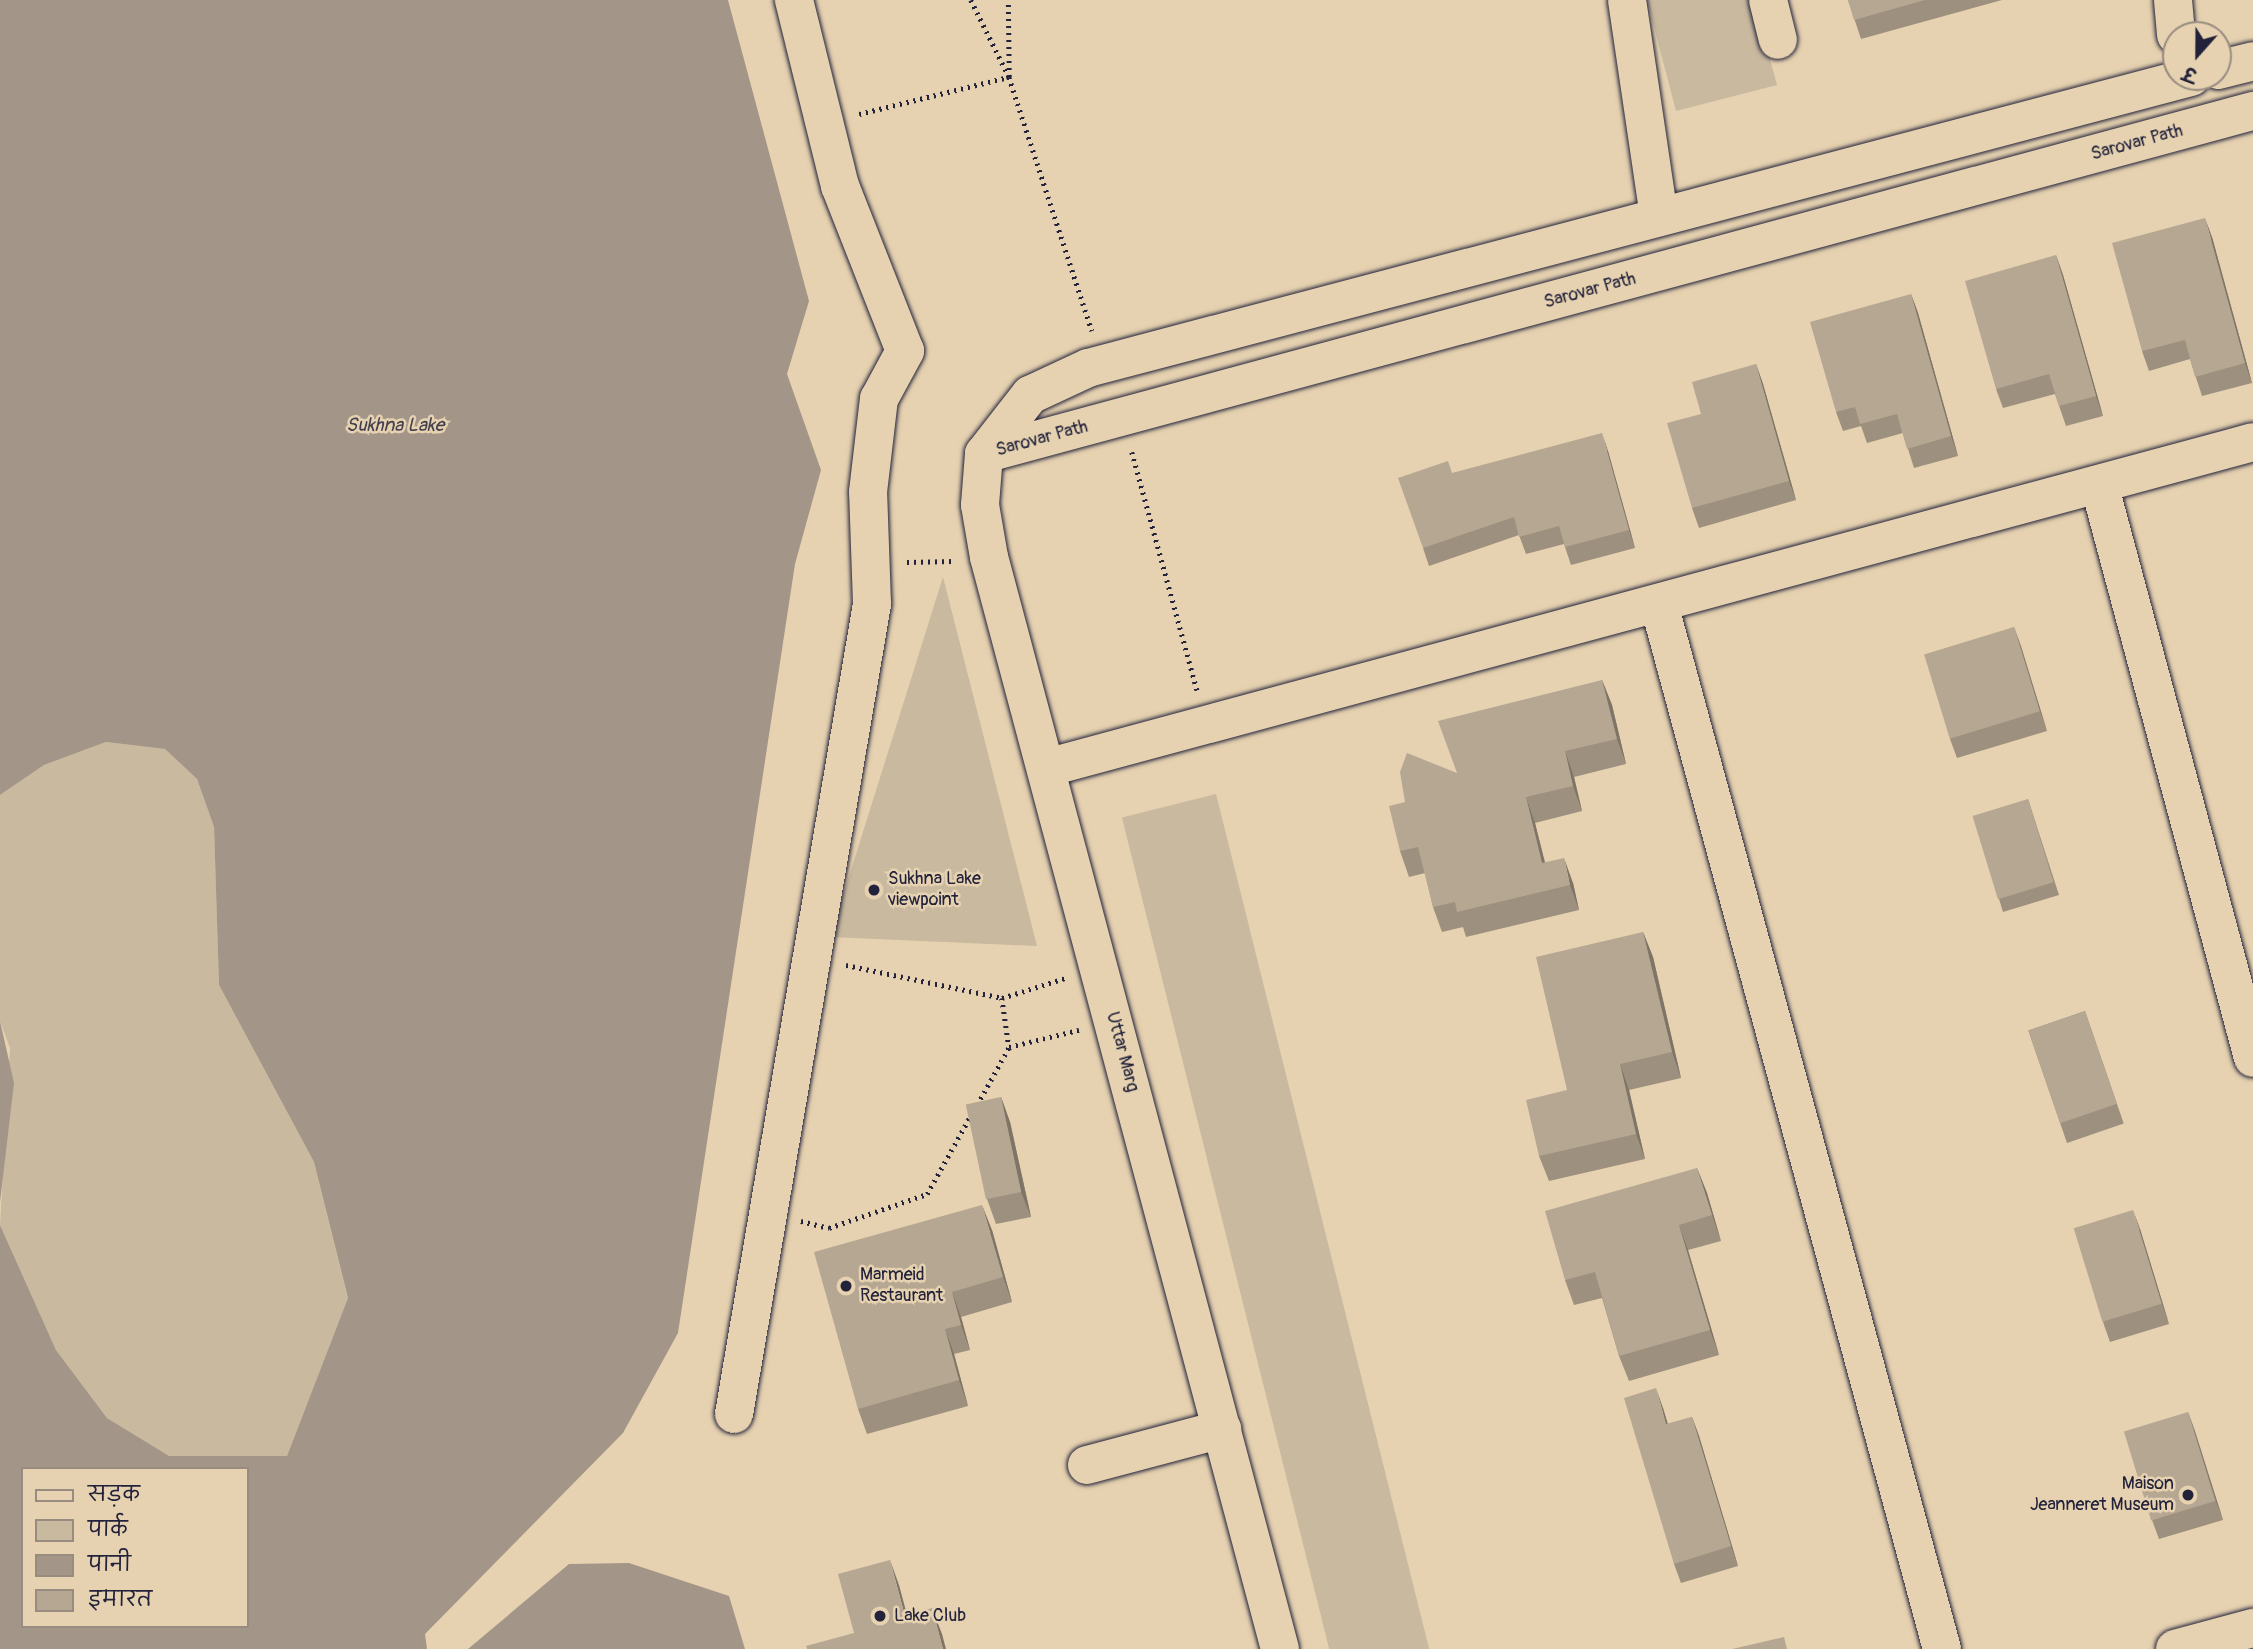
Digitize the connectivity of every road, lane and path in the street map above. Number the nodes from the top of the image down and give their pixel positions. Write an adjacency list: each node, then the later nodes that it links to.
1 (794, 0): 12 (street)
2 (1008, 0): 12 (path)
3 (1768, 0): 7 (street)
4 (2173, 0): 6 (street)
5 (1619, 3): 13 (street)
6 (2175, 21)
7 (1779, 40)
8 (2253, 61): 9 (street)
9 (2232, 66)
10 (2162, 84): 13 (street, Sarovar Path)
11 (2253, 111): 15 (street, Sarovar Path)
12 (824, 122): 18 (street)
13 (1659, 218): 15 (street, Sarovar Path)
14 (2253, 442): 16 (street)
15 (984, 454): 17 (street, Uttar Marg)
16 (2099, 484): 19 (street); 26 (street)
17 (989, 557): 18 (path); 20 (street, Uttar Marg)
18 (871, 560): 21 (street)
19 (1659, 604): 20 (street); 33 (street)
20 (1046, 768): 22 (street, Uttar Marg)
21 (810, 957): 23 (path); 27 (street)
22 (1099, 967): 23 (path); 24 (street, Uttar Marg)
23 (1003, 998): 25 (path)
24 (1114, 1022): 25 (path); 29 (street, Uttar Marg)
25 (1009, 1047): 27 (path)
26 (2253, 1058)
27 (765, 1211): 28 (street)
28 (734, 1414)
29 (1222, 1429): 30 (street); 32 (street, Uttar Marg)
30 (1087, 1465)
31 (2253, 1628): 34 (street)
32 (1280, 1649)
33 (1942, 1649)
34 (2175, 1649)

